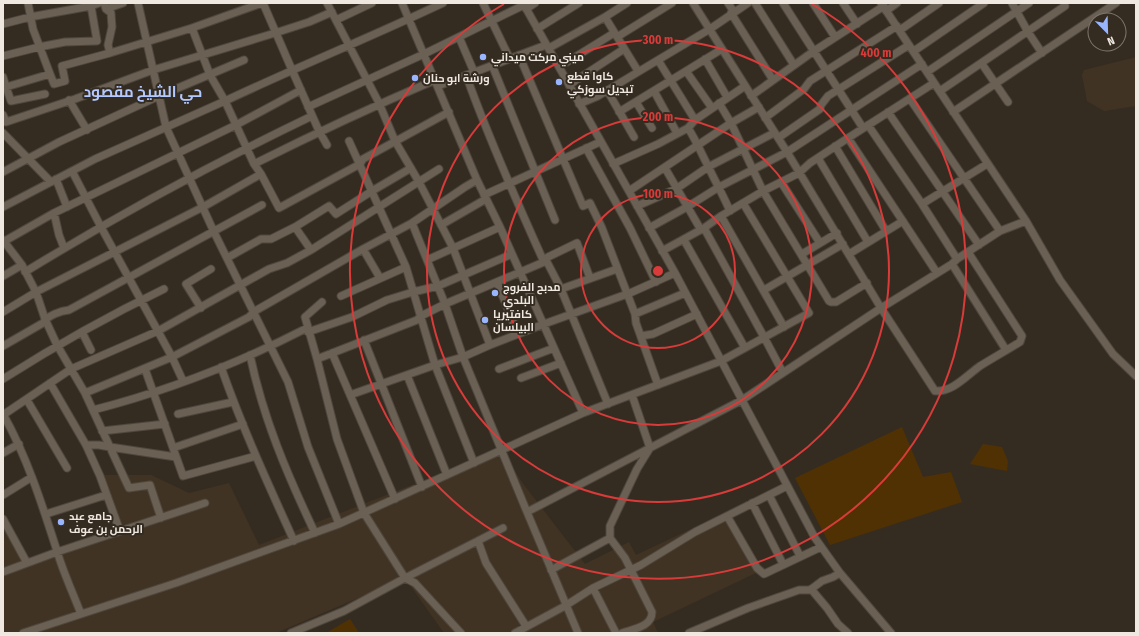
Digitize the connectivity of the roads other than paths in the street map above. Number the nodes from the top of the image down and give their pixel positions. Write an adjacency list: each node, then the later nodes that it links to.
1 (28, 3): 37 (street)
2 (99, 3): 29 (street)
3 (123, 3): 30 (street)
4 (138, 3): 53 (street)
5 (262, 3): 44 (street); 49 (street)
6 (327, 3): 34 (street)
7 (372, 3): 40 (street)
8 (402, 3): 39 (street)
9 (443, 3): 39 (street)
10 (482, 3): 41 (street)
11 (535, 3): 28 (street)
12 (579, 3): 46 (street)
13 (627, 3): 38 (street)
14 (672, 3): 50 (street)
15 (693, 3): 47 (street)
16 (728, 3): 35 (street)
17 (748, 3): 35 (street)
18 (755, 3): 74 (street)
19 (783, 3): 60 (street)
20 (813, 3): 52 (street)
21 (844, 3): 43 (street)
22 (897, 3): 33 (street)
23 (939, 3): 45 (street)
24 (984, 3): 31 (street)
25 (1012, 3): 36 (street)
26 (1029, 3): 36 (street)
27 (1116, 3): 62 (street)
28 (524, 5): 41 (street); 46 (street)
29 (91, 6): 37 (street); 56 (street)
30 (105, 6): 61 (street)
31 (974, 6): 57 (street)
32 (1065, 6): 48 (street)
33 (884, 7): 43 (street); 45 (street)
34 (332, 12): 40 (street); 49 (street)
35 (732, 12): 47 (street); 89 (street)
36 (1016, 12): 48 (street); 82 (street)
37 (30, 17): 42 (street); 56 (street)
38 (605, 17): 50 (street); 55 (street)
39 (409, 19): 54 (street); 63 (street)
40 (336, 20): 54 (street)
41 (492, 20): 51 (street); 67 (street)
42 (3, 24)
43 (857, 24): 52 (street)
44 (192, 28): 53 (street); 64 (street)
45 (899, 28): 57 (street); 78 (street)
46 (537, 29): 55 (street)
47 (710, 29): 59 (street); 70 (street)
48 (1028, 32): 62 (street); 72 (street)
49 (275, 33): 64 (street); 77 (street)
50 (616, 35): 58 (street); 75 (street)
51 (459, 37): 63 (street); 81 (street)
52 (835, 38): 60 (street)
53 (147, 41): 61 (street); 76 (street)
54 (349, 46): 77 (street); 87 (street)
55 (548, 46): 65 (street); 75 (street)
56 (39, 47): 66 (street); 83 (street)
57 (912, 48): 71 (street); 99 (street)
58 (624, 49): 79 (street); 93 (street)
59 (722, 49): 68 (street); 94 (street)
60 (814, 51): 74 (street); 78 (street)
61 (110, 53): 83 (street)
62 (1042, 53): 92 (street)
63 (424, 54): 87 (street); 90 (street)
64 (201, 55): 76 (street); 84 (street)
65 (519, 55): 67 (street); 152 (street)
66 (3, 56)
67 (510, 59): 73 (street)
68 (704, 59): 80 (street); 104 (street)
69 (244, 60): 84 (street)
70 (658, 60): 79 (street); 88 (street)
71 (922, 64): 82 (street); 116 (street)
72 (982, 64): 92 (street); 100 (street)
73 (492, 65): 81 (street); 163 (street)
74 (794, 65): 89 (street)
75 (559, 67): 93 (street)
76 (153, 70): 102 (street); 106 (street)
77 (292, 70): 96 (street); 107 (street)
78 (827, 70): 99 (street); 123 (street)
79 (638, 71): 97 (street)
80 (686, 71): 88 (street); 115 (street)
81 (474, 72): 85 (street)
82 (927, 72): 91 (street)
83 (50, 74): 95 (street)
84 (210, 75): 102 (street); 107 (street)
85 (466, 75): 90 (street); 173 (street)
86 (3, 77): 95 (street)
87 (366, 79): 111 (street); 113 (street)
88 (670, 80): 98 (street); 124 (street)
89 (773, 80): 103 (street)
90 (436, 83): 111 (street); 117 (street)
91 (934, 83): 100 (street); 105 (street)
92 (995, 84): 109 (street); 120 (street)
93 (569, 85): 112 (street)
94 (745, 86): 103 (street); 104 (street)
95 (6, 87): 101 (street)
96 (301, 90): 113 (street); 127 (street)
97 (607, 90): 112 (street); 118 (street)
98 (654, 90): 108 (street); 135 (street)
99 (839, 90): 116 (street); 136 (street)
100 (940, 91): 120 (street)
101 (45, 94)
102 (159, 96): 129 (street); 132 (street)
103 (752, 96): 114 (street)
104 (727, 97): 110 (street)
105 (910, 99): 119 (street); 168 (street)
106 (69, 100): 125 (street); 132 (street)
107 (225, 102): 127 (street); 129 (street)
108 (636, 102): 118 (street); 130 (street)
109 (1008, 102)
110 (719, 103): 115 (street); 126 (street)
111 (379, 104): 133 (street); 140 (street)
112 (579, 104): 141 (street)
113 (308, 107): 122 (street)
114 (759, 107): 123 (street); 126 (street)
115 (712, 108): 124 (street)
116 (852, 109): 128 (street); 148 (street)
117 (449, 112): 140 (street); 170 (street)
118 (620, 112): 137 (street)
119 (888, 112): 128 (street); 179 (street)
120 (953, 112): 156 (street)
121 (3, 115): 125 (street)
122 (312, 116): 133 (street); 145 (street)
123 (765, 118): 136 (street)
124 (695, 120): 131 (street)
125 (6, 122): 134 (street)
126 (731, 123): 143 (street); 147 (street)
127 (236, 125): 145 (street); 149 (street)
128 (866, 126): 138 (street); 183 (street)
129 (166, 127): 149 (street); 162 (street)
130 (652, 128)
131 (688, 128): 135 (street); 143 (street)
132 (87, 130): 150 (street)
133 (319, 131): 142 (street); 153 (street)
134 (3, 132): 150 (street)
135 (677, 133): 155 (street)
136 (776, 136): 147 (street); 148 (street)
137 (634, 137)
138 (848, 138): 144 (street); 196 (street)
139 (349, 141): 154 (street)
140 (395, 141): 154 (street); 158 (street)
141 (600, 142): 146 (street); 155 (street)
142 (327, 145)
143 (698, 145): 157 (street); 159 (street)
144 (835, 146): 151 (street); 205 (street)
145 (246, 148): 153 (street); 167 (street)
146 (586, 148): 152 (street); 245 (street)
147 (743, 148): 157 (street); 160 (street)
148 (787, 152): 160 (street); 165 (street)
149 (178, 153): 167 (street); 180 (street)
150 (28, 158): 164 (street); 169 (street)
151 (818, 158): 165 (street); 212 (street)
152 (562, 159): 163 (street); 234 (street)
153 (254, 164): 166 (street)
154 (360, 164): 166 (street); 176 (street)
155 (613, 164): 177 (street)
156 (987, 164): 168 (street); 197 (street)
157 (708, 167): 174 (street); 175 (street)
158 (411, 168): 171 (street); 176 (street)
159 (665, 168): 175 (street); 177 (street)
160 (753, 168): 174 (street); 178 (street)
161 (440, 169): 171 (street)
162 (72, 171): 169 (street); 180 (street)
163 (536, 171): 173 (street); 195 (street)
164 (3, 172)
165 (799, 173): 172 (street); 208 (street)
166 (261, 174): 188 (street)
167 (190, 179): 188 (street); 200 (street)
168 (964, 179): 179 (street); 206 (street)
169 (53, 180): 186 (street); 187 (street)
170 (477, 180): 181 (street); 191 (street)
171 (419, 182): 189 (street); 191 (street)
172 (781, 182): 178 (street); 213 (street)
173 (509, 183): 181 (street); 228 (street)
174 (720, 187): 190 (street); 192 (street)
175 (676, 189): 185 (street); 190 (street)
176 (372, 191): 189 (street); 201 (street)
177 (629, 191): 185 (street)
178 (763, 191): 182 (street); 224 (street)
179 (943, 192): 183 (street); 215 (street)
180 (85, 197): 187 (street); 200 (street)
181 (485, 197): 199 (street); 202 (street)
182 (743, 203): 192 (street); 240 (street)
183 (922, 204): 229 (street)
184 (262, 205): 207 (street)
185 (637, 206): 203 (street)
186 (3, 207)
187 (67, 207): 193 (street)
188 (202, 207): 207 (street); 220 (street)
189 (379, 207): 209 (street); 219 (street)
190 (687, 207): 203 (street); 204 (street)
191 (432, 209): 198 (street); 199 (street)
192 (730, 211): 194 (street)
193 (54, 213): 211 (street); 216 (street)
194 (721, 216): 204 (street); 251 (street)
195 (555, 220)
196 (903, 221): 205 (street); 237 (street)
197 (1026, 221): 206 (street); 301 (street)
198 (412, 223): 209 (street); 227 (street)
199 (441, 225): 217 (street)
200 (101, 227): 216 (street); 220 (street)
201 (295, 227): 219 (street); 226 (street)
202 (500, 228): 217 (street); 223 (street)
203 (649, 228): 221 (street)
204 (702, 229): 210 (street); 277 (street)
205 (886, 231): 212 (street)
206 (1000, 231): 215 (street)
207 (214, 232): 226 (street); 241 (street)
208 (837, 233): 213 (street); 214 (street)
209 (392, 234): 218 (street); 231 (street)
210 (684, 240): 221 (street); 284 (street)
211 (3, 242): 232 (street)
212 (868, 242): 225 (street)
213 (820, 243): 224 (street)
214 (843, 244): 225 (street); 230 (street)
215 (979, 245): 222 (street)
216 (64, 248): 232 (street)
217 (453, 248): 227 (street); 239 (street)
218 (363, 249): 242 (street); 264 (street)
219 (311, 250): 247 (street)
220 (114, 251): 241 (street); 252 (street)
221 (662, 251): 236 (street)
222 (968, 252): 229 (street); 286 (street)
223 (512, 254): 235 (street); 239 (street)
224 (802, 254): 230 (street)
225 (849, 254): 246 (street)
226 (227, 258): 247 (street)
227 (427, 260): 248 (street)
228 (545, 261): 235 (street); 243 (street); 250 (street)
229 (954, 262): 237 (street); 286 (street)
230 (808, 265): 240 (street); 246 (street)
231 (406, 267): 242 (street); 253 (street)
232 (24, 269): 238 (street); 252 (street)
233 (211, 269): 261 (street)
234 (617, 269): 243 (street); 256 (street)
235 (520, 272): 244 (street); 270 (street)
236 (675, 273): 245 (street); 255 (street)
237 (937, 273): 262 (street)
238 (3, 276)
239 (463, 276): 248 (street); 254 (street)
240 (788, 276): 251 (street); 271 (street)
241 (128, 278): 258 (street); 269 (street)
242 (380, 278): 257 (street)
243 (590, 278): 250 (street)
244 (497, 282): 254 (street); 275 (street)
245 (656, 282): 256 (street)
246 (867, 283): 262 (street)
247 (240, 285): 261 (street); 264 (street)
248 (438, 286): 253 (street); 260 (street)
249 (164, 289): 258 (street)
250 (561, 289): 265 (street)
251 (764, 290): 271 (street)
252 (36, 292): 263 (street); 269 (street)
253 (413, 292): 268 (street); 272 (street)
254 (470, 293): 260 (street); 280 (street)
255 (685, 293): 266 (street); 267 (street)
256 (626, 294): 265 (street); 266 (street)
257 (341, 296)
258 (141, 300): 273 (street); 274 (street)
259 (322, 302): 272 (street)
260 (445, 304): 268 (street); 290 (street)
261 (201, 308): 273 (street)
262 (881, 308): 286 (street); 299 (street)
263 (3, 312)
264 (253, 313): 282 (street); 289 (street)
265 (571, 314): 270 (street); 315 (street)
266 (634, 314): 276 (street)
267 (697, 314): 276 (street); 292 (street)
268 (420, 316): 278 (street); 294 (street)
269 (45, 319): 279 (street); 281 (street)
270 (544, 324): 275 (street); 283 (street)
271 (784, 327): 277 (street)
272 (308, 330): 282 (street); 291 (street)
273 (158, 331): 289 (street); 296 (street)
274 (82, 332): 279 (street); 285 (street)
275 (518, 334): 280 (street)
276 (641, 336): 307 (street)
277 (764, 337): 284 (street); 299 (street)
278 (364, 340): 287 (street); 306 (street)
279 (56, 345): 296 (street); 303 (street)
280 (490, 345): 290 (street)
281 (3, 346)
282 (270, 346): 288 (street); 350 (street)
283 (554, 348): 293 (street); 298 (street)
284 (745, 348): 292 (street)
285 (91, 350)
286 (1006, 350)
287 (332, 353): 291 (street); 310 (street)
288 (250, 355): 295 (street); 353 (street)
289 (172, 357): 297 (street); 304 (street)
290 (463, 357): 294 (street); 328 (street)
291 (317, 359): 345 (street)
292 (721, 361): 307 (street); 313 (street)
293 (560, 363): 302 (street); 317 (street)
294 (435, 365): 300 (street); 332 (street)
295 (221, 367): 304 (street); 314 (street)
296 (71, 369): 305 (street); 308 (street)
297 (145, 369): 308 (street); 309 (street)
298 (499, 369)
299 (783, 373): 313 (street)
300 (407, 375): 306 (street); 334 (street)
301 (1136, 376)
302 (522, 378)
303 (3, 379)
304 (183, 381): 309 (street)
305 (50, 382): 312 (street); 324 (street)
306 (381, 384): 310 (street); 337 (street)
307 (658, 385): 311 (street)
308 (85, 393): 316 (street)
309 (154, 393): 316 (street); 320 (street)
310 (350, 395): 341 (street)
311 (632, 395): 315 (street); 327 (street)
312 (27, 400): 318 (street); 333 (street)
313 (742, 400): 327 (street); 336 (street)
314 (233, 402): 319 (street); 321 (street)
315 (608, 404): 317 (street)
316 (93, 410): 322 (street)
317 (583, 413): 328 (street)
318 (3, 414): 323 (street)
319 (178, 414)
320 (164, 424): 322 (street); 326 (street)
321 (243, 424): 326 (street); 330 (street)
322 (102, 431): 325 (street)
323 (19, 444): 329 (street); 335 (street)
324 (86, 445): 325 (street); 340 (street)
325 (110, 447): 331 (street); 348 (street)
326 (173, 448): 331 (street)
327 (650, 448): 344 (street); 354 (street)
328 (501, 450): 332 (street); 344 (street)
329 (3, 453)
330 (256, 456): 331 (street); 355 (street)
331 (176, 457)
332 (474, 463): 334 (street)
333 (67, 468)
334 (447, 475): 337 (street)
335 (32, 477): 339 (street); 346 (street)
336 (787, 486): 338 (street); 357 (street)
337 (422, 487): 341 (street)
338 (769, 494): 343 (street); 359 (street)
339 (3, 495)
340 (106, 495): 346 (street); 352 (street)
341 (395, 499): 345 (street)
342 (205, 503): 348 (street)
343 (752, 503): 347 (street); 361 (street)
344 (527, 512): 362 (street)
345 (364, 513): 350 (street); 366 (street)
346 (46, 514): 358 (street)
347 (727, 516): 361 (street); 363 (street)
348 (161, 518): 352 (street)
349 (3, 519): 360 (street)
350 (339, 524): 353 (street)
351 (503, 528): 356 (street)
352 (120, 531): 358 (street)
353 (315, 533): 355 (street)
354 (610, 538): 362 (street); 363 (street)
355 (294, 541): 370 (street)
356 (478, 541): 366 (street); 371 (street)
357 (821, 547): 359 (street); 365 (street)
358 (57, 552): 360 (street); 370 (street)
359 (800, 556): 361 (street)
360 (27, 563): 364 (street)
361 (783, 564)
362 (551, 570): 369 (street)
363 (630, 570): 367 (street); 378 (street)
364 (3, 572)
365 (840, 573): 368 (street); 381 (street)
366 (405, 578): 374 (street); 375 (street)
367 (592, 588): 369 (street); 377 (street)
368 (811, 589): 379 (street); 380 (street)
369 (565, 606): 371 (street); 376 (street)
370 (81, 614): 373 (street)
371 (526, 626): 372 (street)
372 (518, 632)
373 (23, 633)
374 (291, 633)
375 (461, 633)
376 (578, 633)
377 (616, 633)
378 (622, 633)
379 (689, 633)
380 (848, 633)
381 (892, 633)

